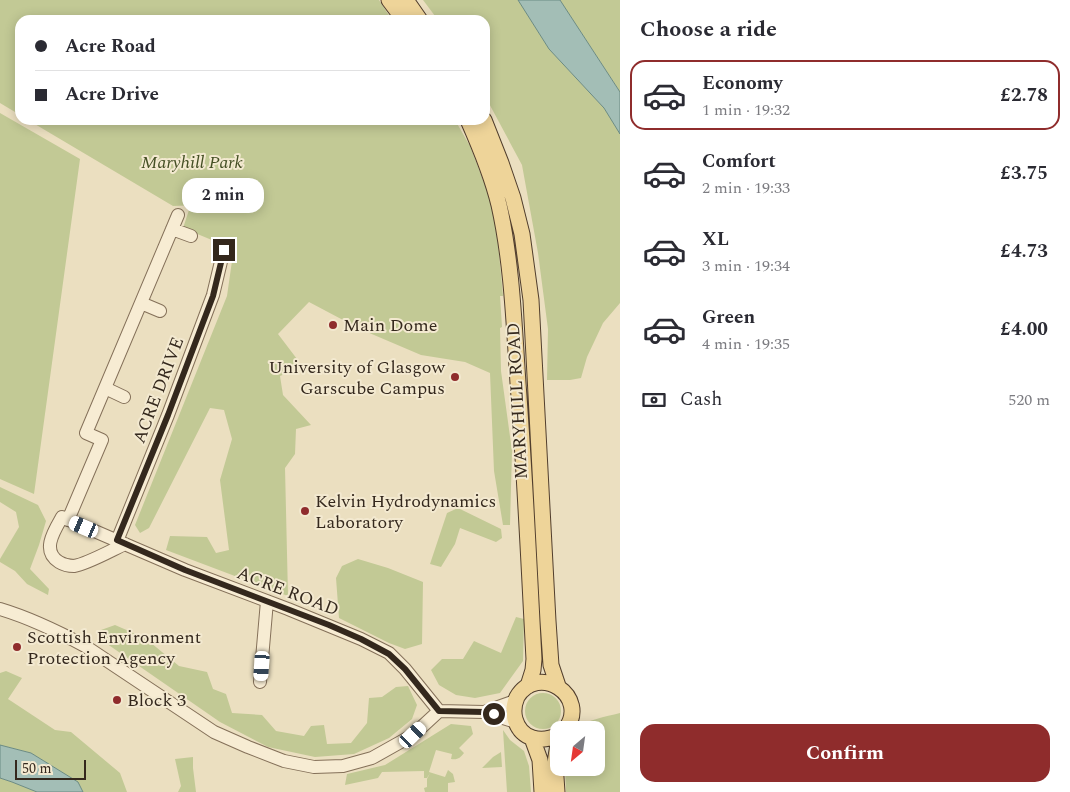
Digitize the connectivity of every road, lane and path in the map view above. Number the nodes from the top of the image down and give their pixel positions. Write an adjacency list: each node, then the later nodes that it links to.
1 (389, 0): 3 (main road)
2 (406, 0): 4 (main road)
3 (400, 15)
4 (416, 15)
5 (470, 125): 20 (main road, MARYHILL ROAD)
6 (486, 125): 21 (main road, MARYHILL ROAD)
7 (178, 215): 8 (street)
8 (172, 229): 9 (street); 11 (street)
9 (191, 236)
10 (224, 250): 16 (street, ACRE DRIVE)
11 (141, 303): 12 (street); 13 (street)
12 (160, 312)
13 (105, 388): 14 (street); 15 (street)
14 (124, 397)
15 (65, 518): 16 (street, ACRE ROAD); 16 (street)
16 (121, 542): 17 (street, ACRE ROAD)
17 (267, 601): 19 (street); 23 (street, ACRE ROAD)
18 (0, 610): 23 (street)
19 (260, 682)
20 (528, 686): 21 (main road); 22 (main road)
21 (558, 686): 25 (main road, MARYHILL ROAD)
22 (516, 701): 24 (street); 26 (main road)
23 (439, 711): 24 (street)
24 (484, 712): 26 (street)
25 (570, 721)
26 (516, 722): 27 (main road)
27 (532, 738): 28 (main road); 30 (main road)
28 (550, 739)
29 (556, 776): 31 (main road)
30 (542, 792)
31 (557, 792)

